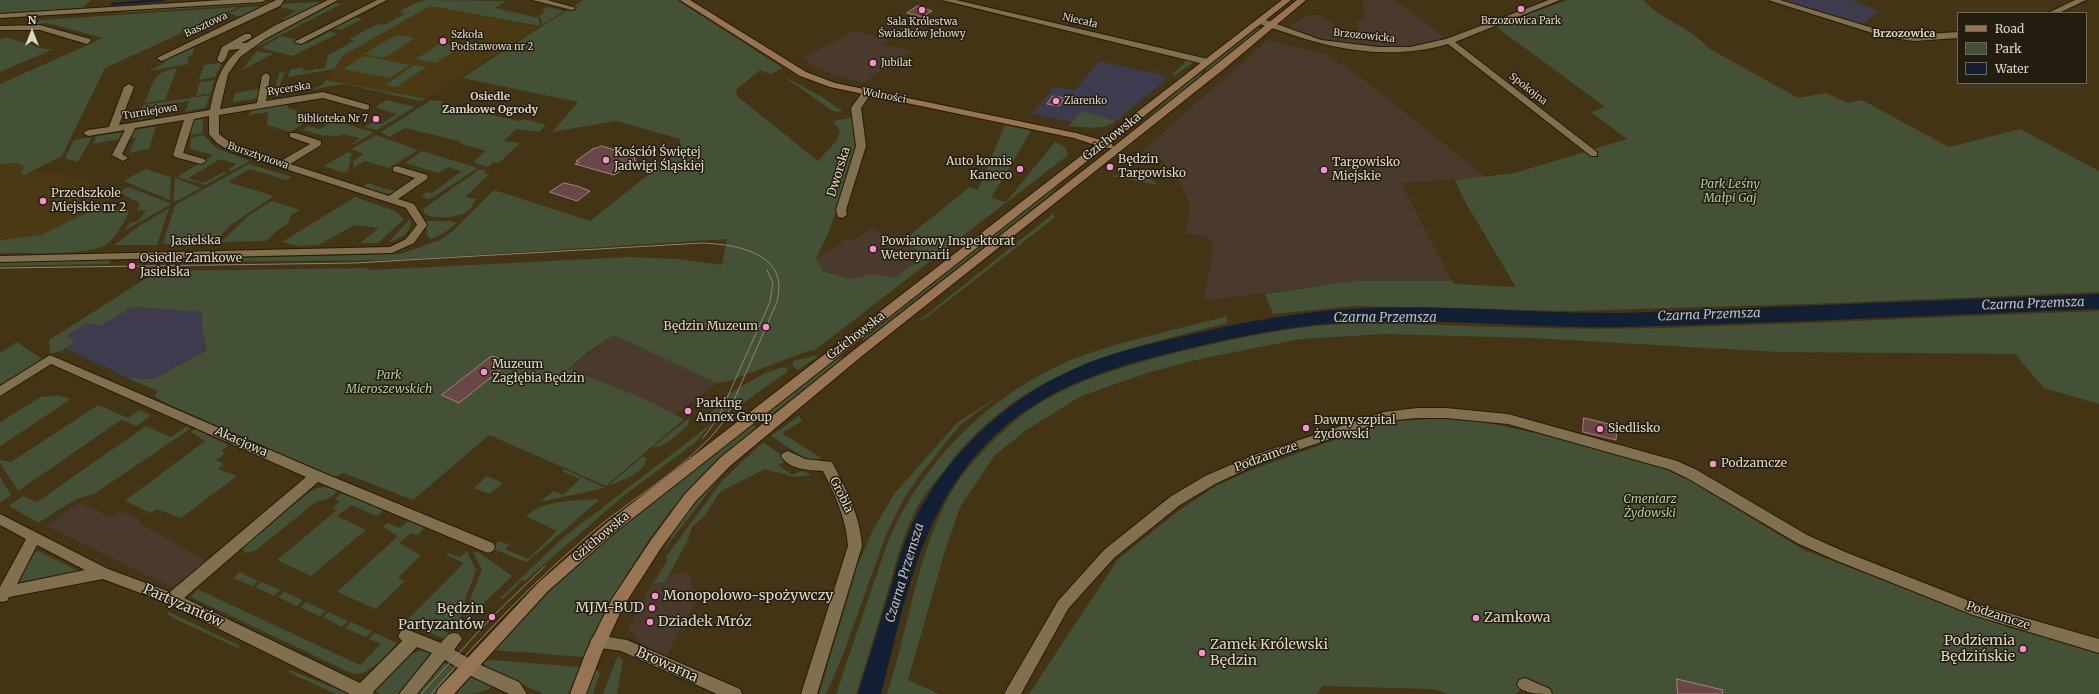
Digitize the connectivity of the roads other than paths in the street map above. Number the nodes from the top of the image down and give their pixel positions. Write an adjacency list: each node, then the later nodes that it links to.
1 (97, 0): 15 (street)
2 (262, 0): 15 (street)
3 (280, 0): 30 (street, Basztowa)
4 (334, 0): 29 (street, Bursztynowa)
5 (383, 0): 27 (street)
6 (536, 0): 14 (street)
7 (684, 0): 35 (street, Wolności)
8 (946, 0): 32 (street, Niecała)
9 (1287, 0): 19 (street, Gzichowska)
10 (1302, 0): 21 (street, Gzichowska)
11 (1556, 0): 26 (street, Brzozowicka)
12 (1772, 0): 24 (street)
13 (2082, 0): 16 (street)
14 (572, 8)
15 (86, 11): 17 (street)
16 (2054, 12)
17 (15, 15): 18 (street); 20 (street)
18 (0, 16)
19 (1260, 21): 21 (street, Brzozowicka); 32 (street, Gzichowska)
20 (0, 23)
21 (1272, 25): 26 (street, Brzozowicka); 45 (street, Gzichowska)
22 (0, 28): 25 (street)
23 (248, 36): 28 (street)
24 (1957, 36)
25 (87, 41)
26 (1449, 41): 46 (street, Spokojna)
27 (298, 42)
28 (230, 46): 29 (street); 31 (street)
29 (250, 46): 38 (street, Bursztynowa)
30 (161, 58)
31 (221, 60)
32 (1208, 62): 44 (street, Gzichowska)
33 (266, 76): 36 (street)
34 (129, 87): 41 (street)
35 (867, 92): 44 (street, Wolności); 52 (street, Dworska)
36 (261, 104): 37 (street, Rycerska); 38 (street, Rycerska)
37 (366, 107)
38 (214, 113): 39 (street, Turniejowa); 49 (street, Bursztynowa)
39 (190, 117): 40 (street, Turniejowa); 48 (street)
40 (131, 127): 41 (street, Turniejowa); 47 (street)
41 (112, 130): 42 (street, Turniejowa)
42 (88, 133)
43 (293, 135): 49 (street)
44 (1103, 144): 45 (street, Wolności); 55 (street, Gzichowska)
45 (1116, 148): 56 (street, Gzichowska)
46 (1594, 154)
47 (123, 158)
48 (201, 161)
49 (281, 165): 51 (street, Bursztynowa)
50 (397, 169): 51 (street)
51 (390, 200): 53 (street, Bursztynowa)
52 (842, 215)
53 (392, 250): 54 (street, Jasielska)
54 (0, 259)
55 (844, 345): 56 (street); 70 (street, Gzichowska)
56 (858, 353): 67 (street, Gzichowska)
57 (0, 392): 59 (street, Akacjowa)
58 (788, 456): 78 (street, Grobla)
59 (316, 476): 62 (street, Akacjowa); 65 (street)
60 (0, 519): 61 (street, Partyzantów)
61 (34, 538): 63 (street, Partyzantów); 64 (street)
62 (488, 547)
63 (103, 573): 64 (street); 65 (street, Partyzantów)
64 (2, 596)
65 (172, 599): 72 (street, Partyzantów)
66 (454, 639): 69 (street)
67 (598, 642): 76 (street, Gzichowska); 77 (street, Browarna)
68 (2099, 646): 79 (street, Podzamcze)
69 (443, 651): 70 (street); 72 (street); 73 (street)
70 (469, 666): 74 (street, Gzichowska); 75 (street)
71 (1525, 685): 80 (street)
72 (364, 693)
73 (407, 694)
74 (444, 694)
75 (519, 694)
76 (578, 694)
77 (734, 694)
78 (809, 694)
79 (1012, 694)
80 (1544, 694)

